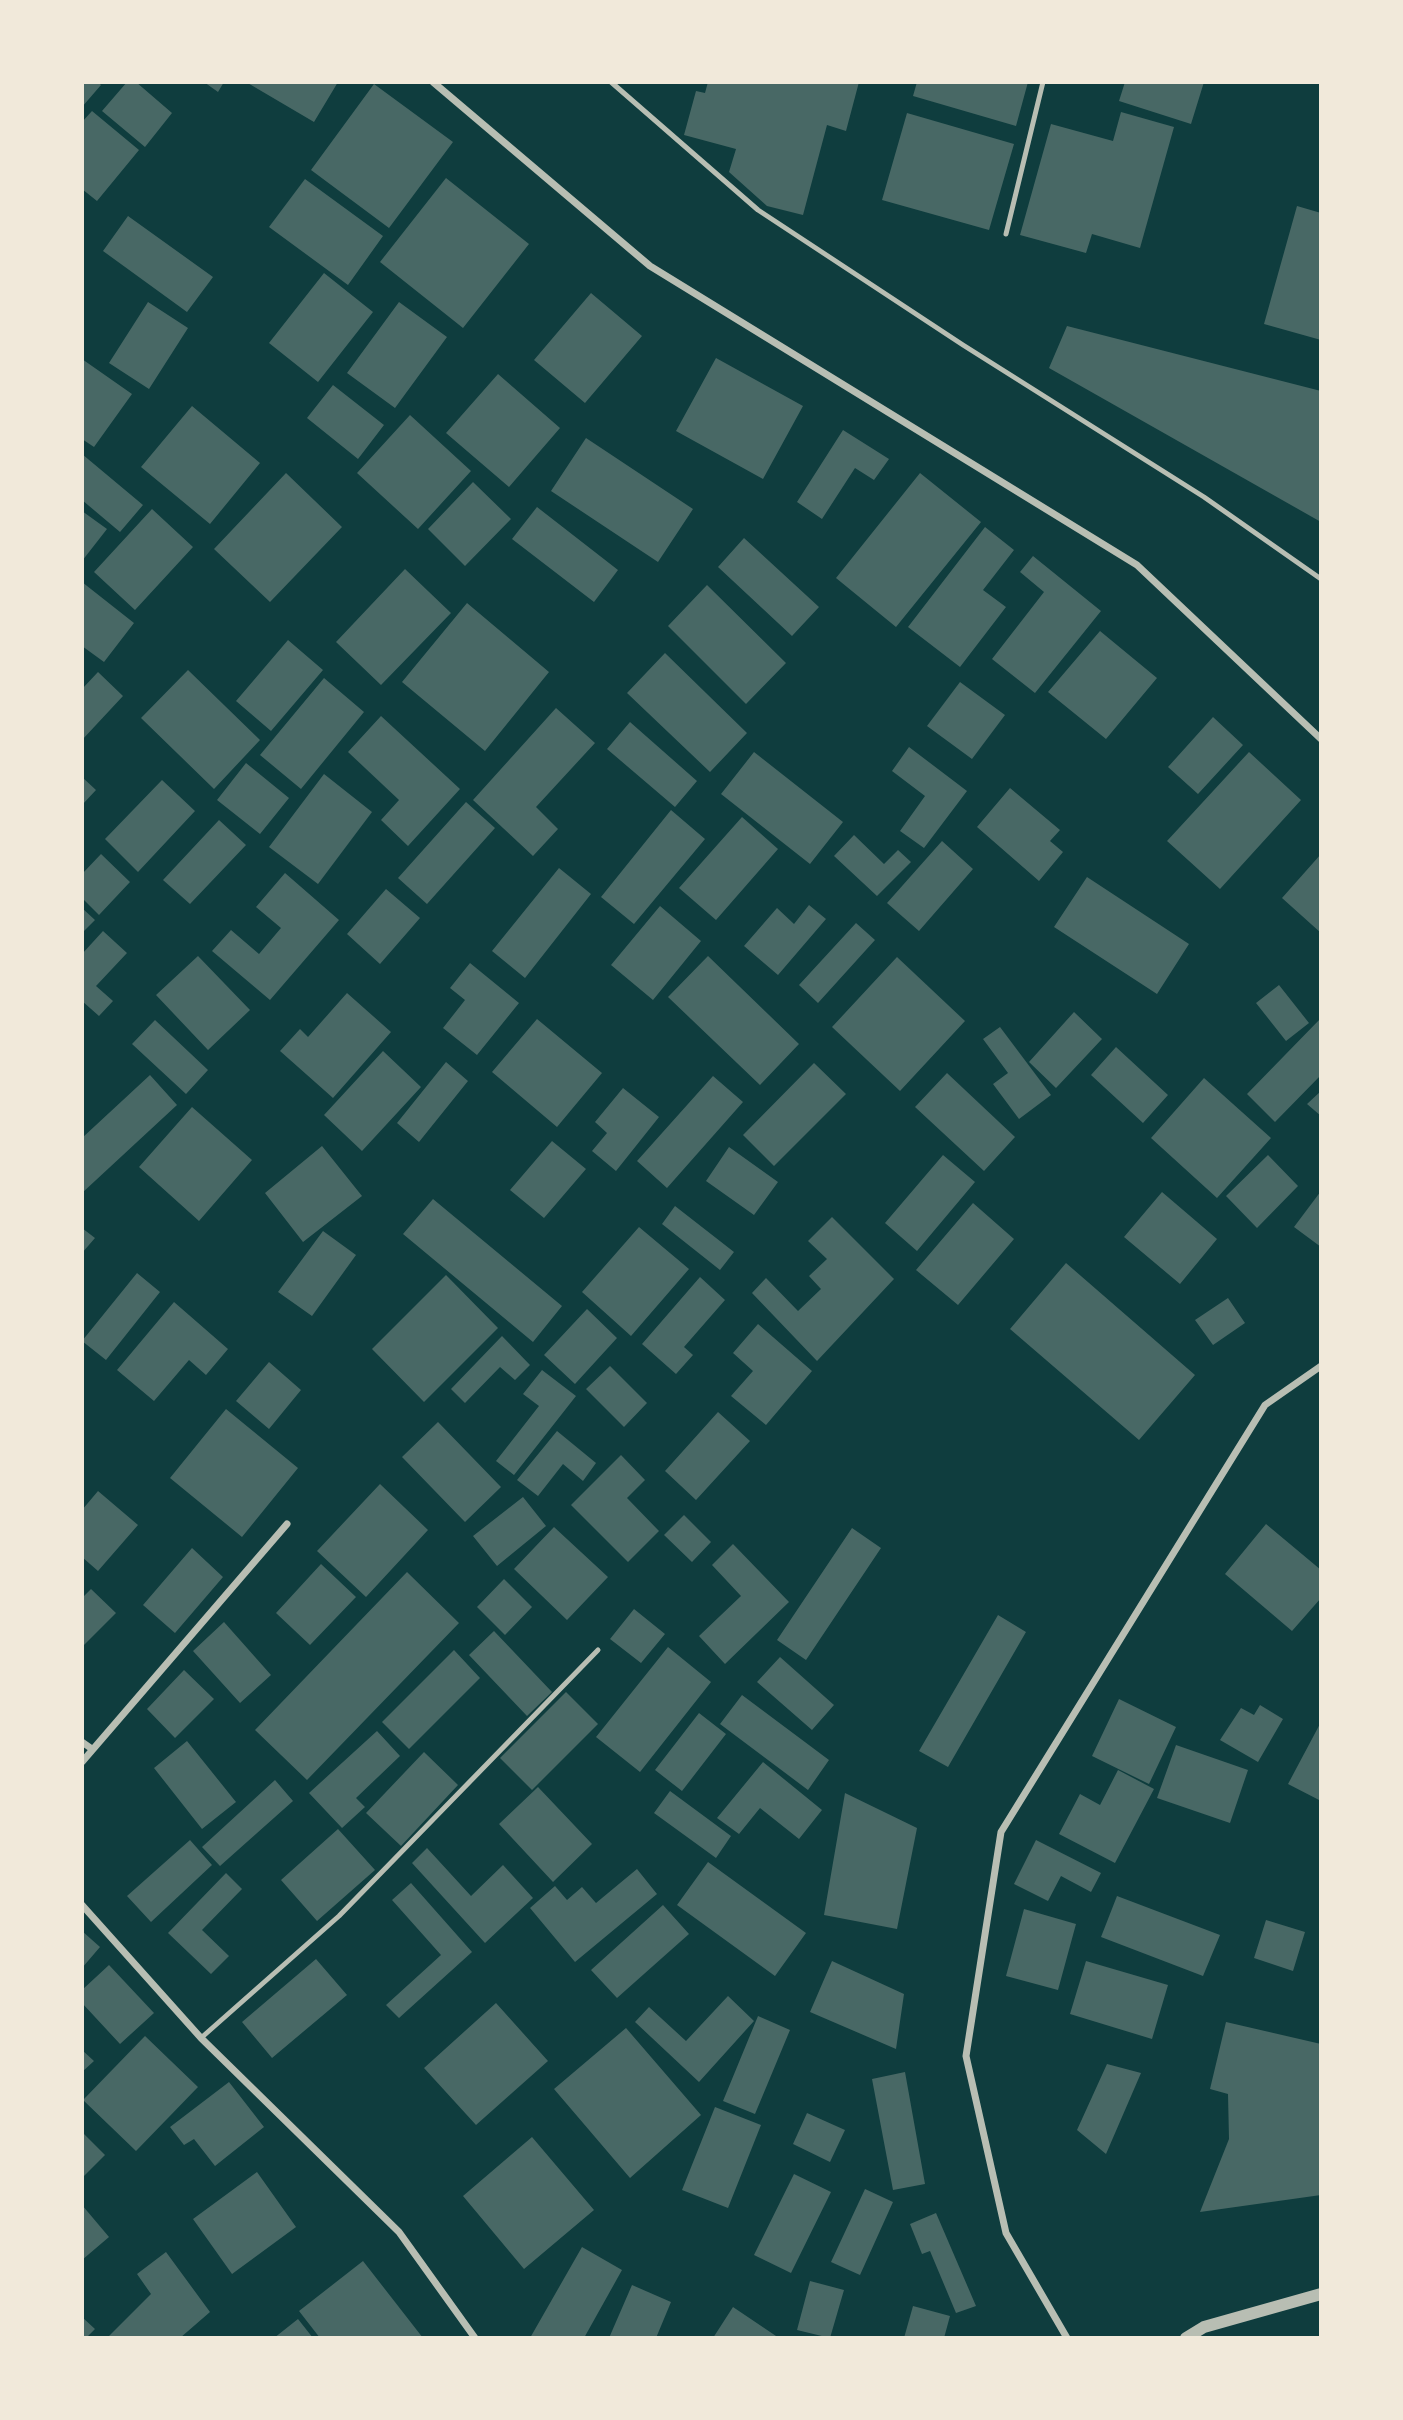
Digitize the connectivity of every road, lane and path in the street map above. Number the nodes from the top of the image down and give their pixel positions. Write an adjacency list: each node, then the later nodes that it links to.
1 (433, 82): 6 (street)
2 (611, 82): 5 (lane)
3 (1043, 82): 4 (lane)
4 (1006, 234)
5 (1321, 579)
6 (1321, 739)
7 (1321, 1366): 17 (street)
8 (286, 1524): 11 (street)
9 (598, 1650): 14 (lane)
10 (82, 1742): 11 (street)
11 (92, 1749): 12 (street)
12 (82, 1762)
13 (82, 1905): 14 (street)
14 (201, 2038): 16 (street)
15 (1321, 2294): 18 (street)
16 (474, 2338)
17 (1067, 2338)
18 (1186, 2338)

